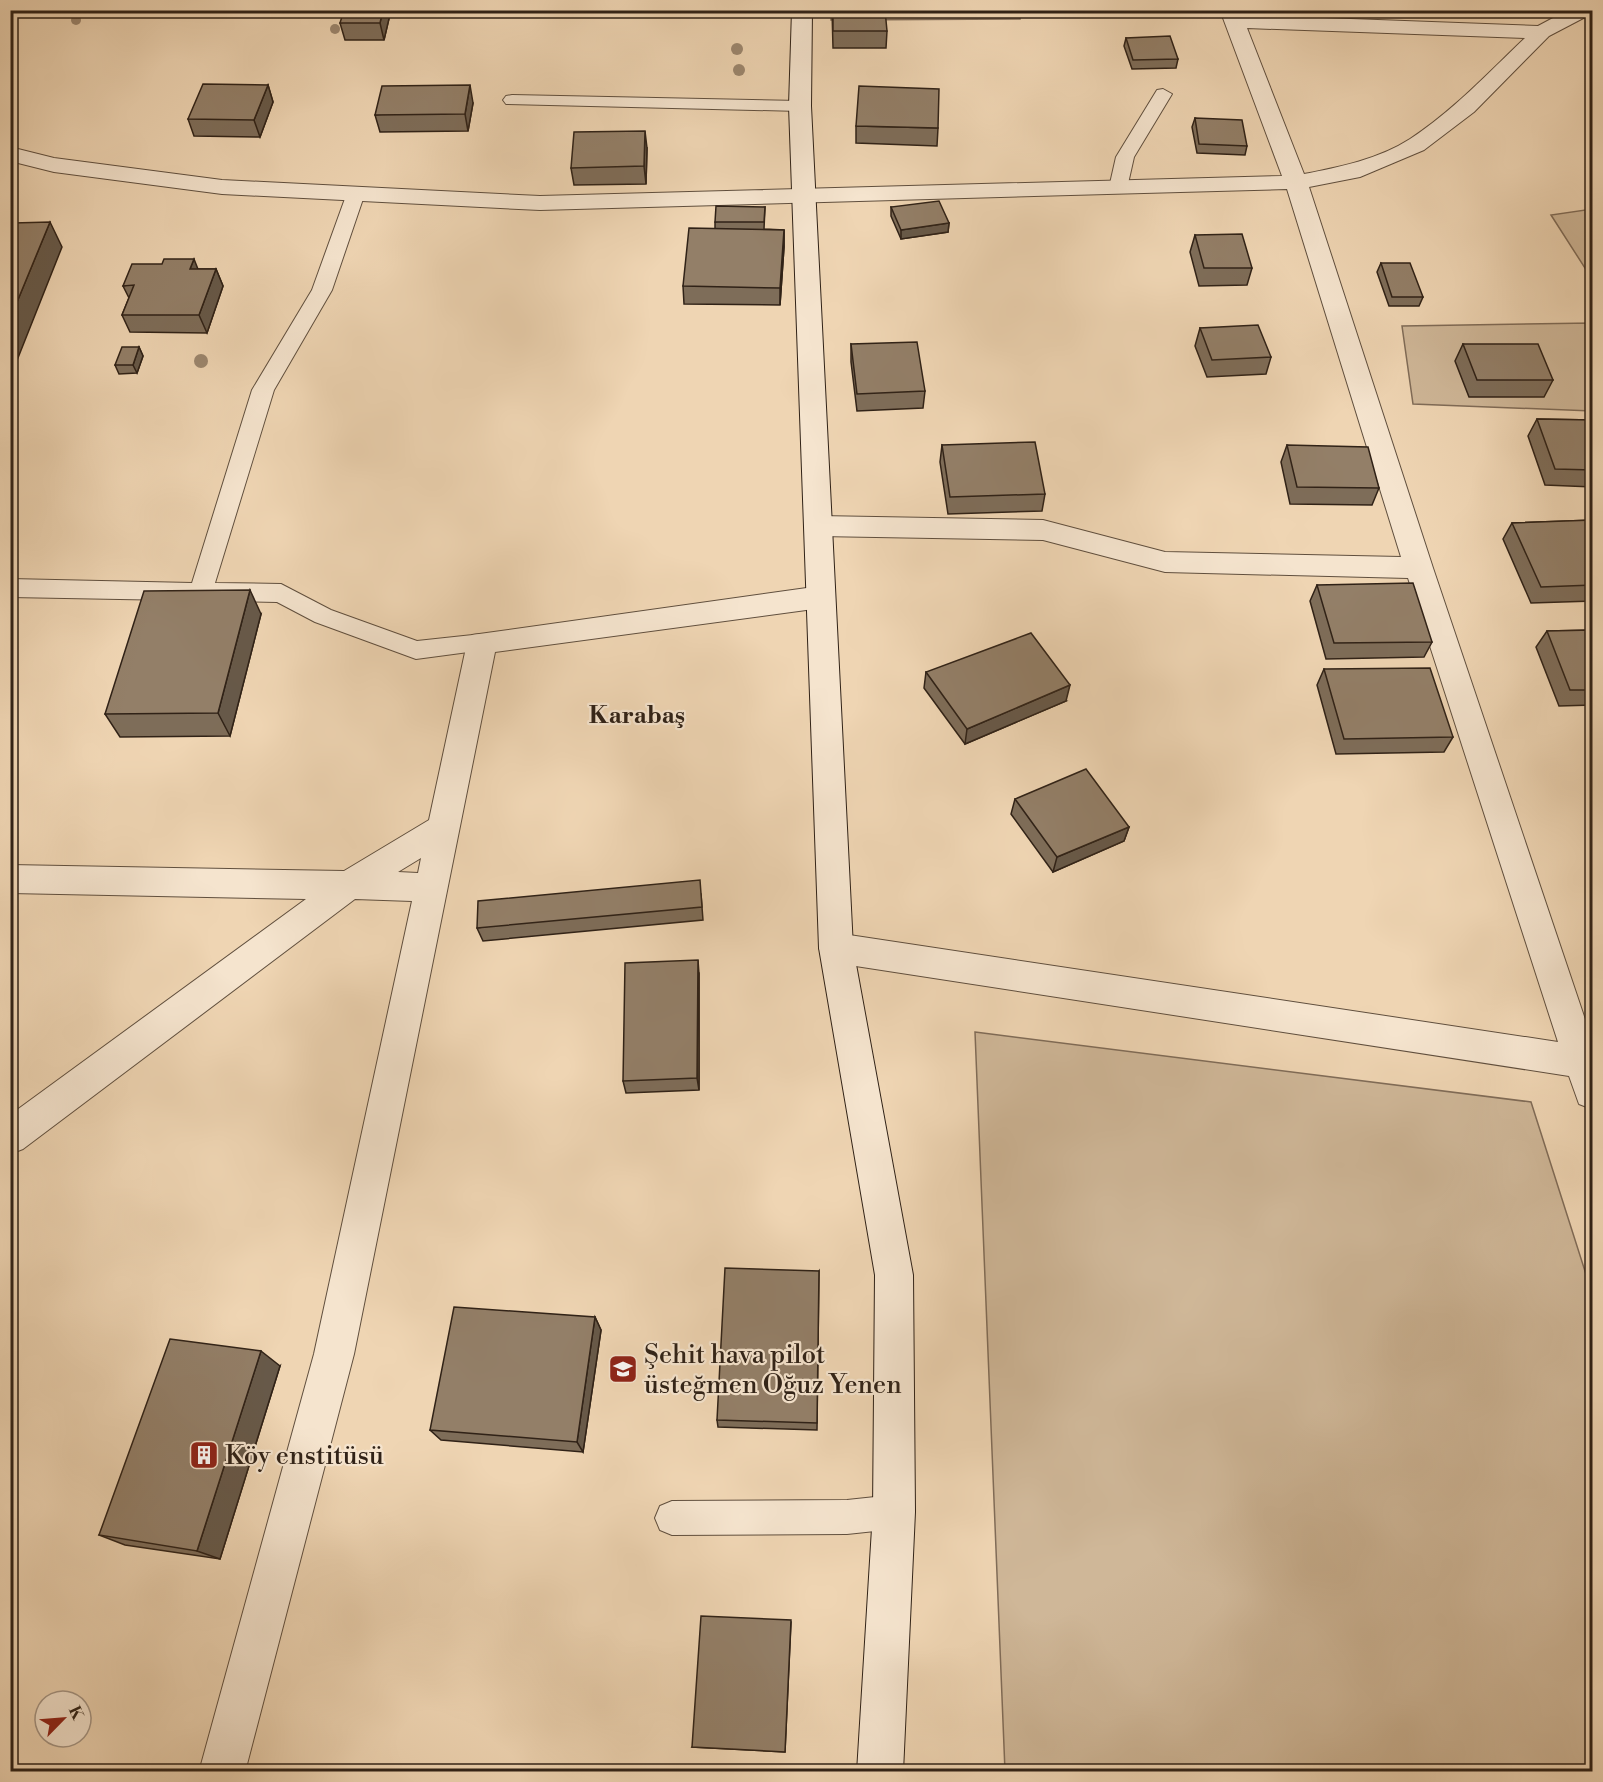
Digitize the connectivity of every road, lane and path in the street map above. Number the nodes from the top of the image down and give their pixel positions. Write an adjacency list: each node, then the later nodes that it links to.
1 (802, 10): 7 (street)
2 (1584, 10): 4 (street)
3 (1231, 16): 4 (street); 9 (street)
4 (1542, 32): 9 (street)
5 (1163, 94): 10 (lane)
6 (512, 100): 7 (lane)
7 (800, 106): 12 (street)
8 (10, 154): 11 (street)
9 (1296, 182): 10 (street); 14 (street)
10 (1118, 188): 12 (street)
11 (356, 193): 12 (street); 16 (lane)
12 (806, 197): 13 (street)
13 (819, 526): 14 (street); 17 (street)
14 (1419, 568): 24 (street)
15 (10, 588): 16 (lane)
16 (201, 592): 18 (lane)
17 (821, 597): 18 (street); 23 (street)
18 (482, 643): 19 (street)
19 (444, 827): 21 (street); 22 (street)
20 (10, 879): 21 (street)
21 (350, 885): 22 (street); 25 (street)
22 (431, 887): 28 (street)
23 (836, 948): 24 (street); 26 (street)
24 (1589, 1072)
25 (10, 1137)
26 (894, 1512): 27 (lane); 29 (street)
27 (672, 1518)
28 (222, 1772)
29 (880, 1772)

